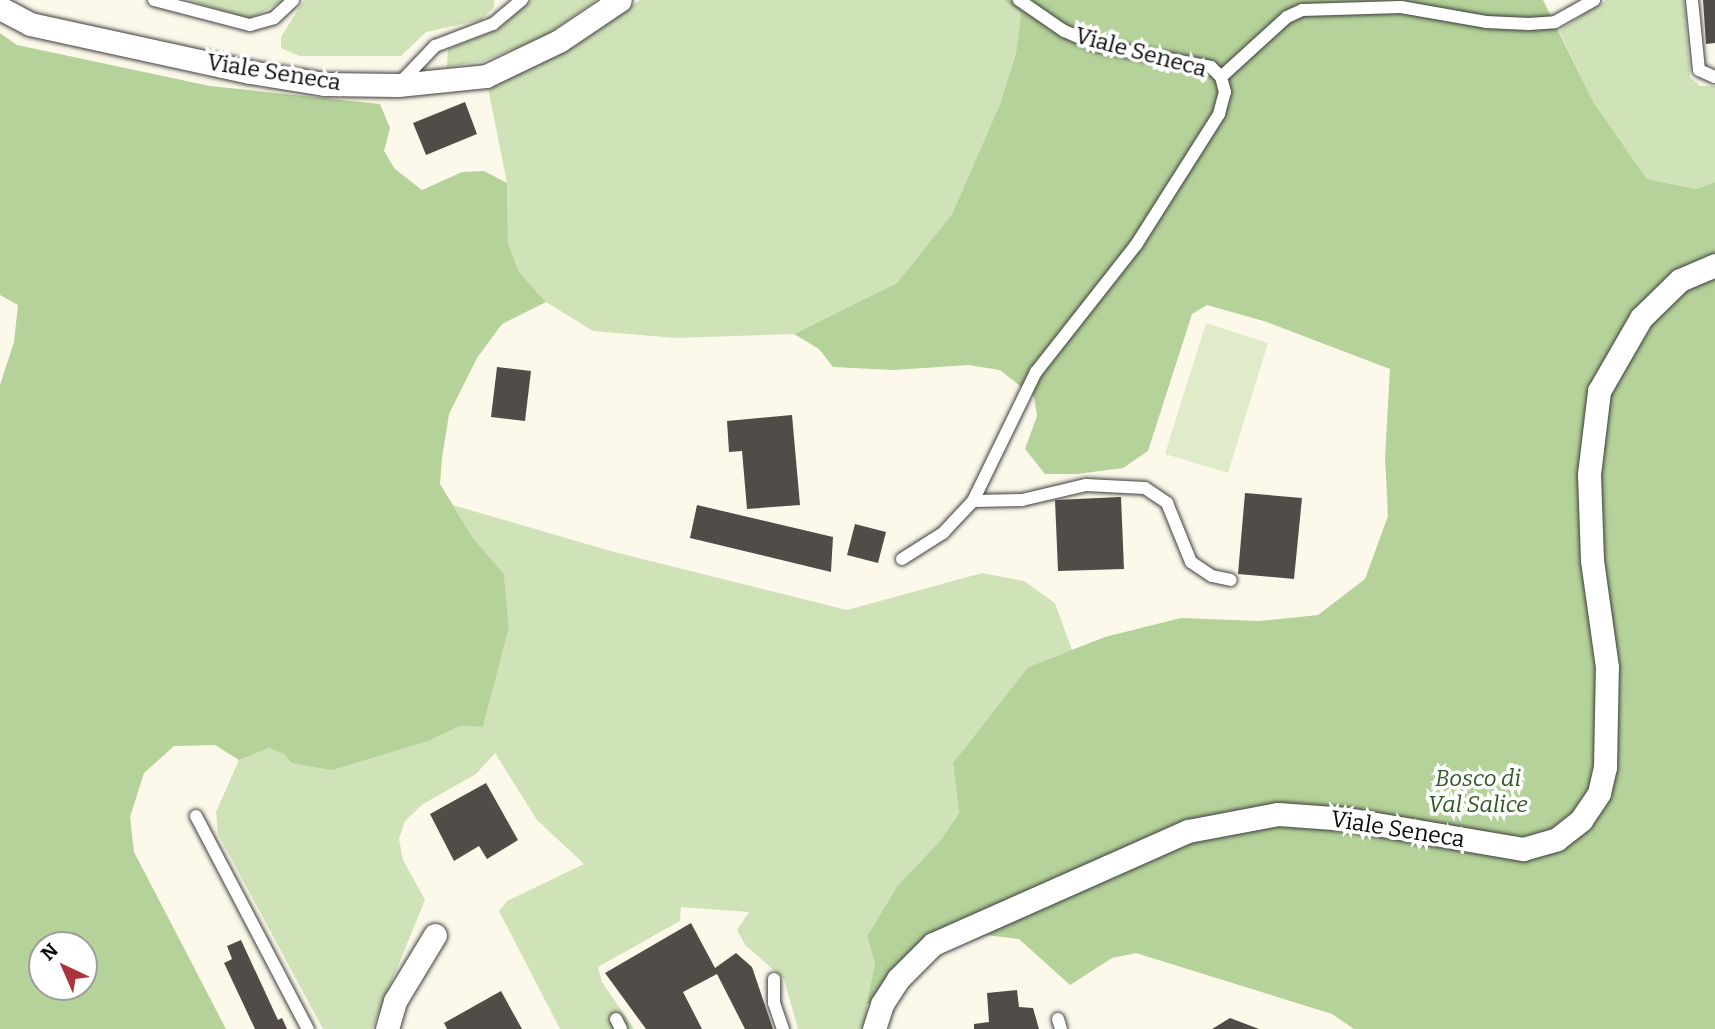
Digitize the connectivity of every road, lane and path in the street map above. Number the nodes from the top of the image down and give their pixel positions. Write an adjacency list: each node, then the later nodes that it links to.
1 (154, 0): 2 (lane)
2 (293, 0)
3 (522, 0): 11 (lane)
4 (620, 0): 11 (street, Viale Seneca)
5 (1019, 0): 9 (lane, Viale Seneca)
6 (1594, 0): 9 (lane)
7 (1692, 0): 10 (lane)
8 (0, 8): 11 (street, Viale Seneca)
9 (1221, 77): 13 (lane, Viale Seneca)
10 (1715, 77)
11 (398, 85)
12 (1715, 265): 22 (street, Viale Seneca)
13 (974, 501): 14 (lane, Viale Seneca); 15 (lane)
14 (902, 559)
15 (1231, 580)
16 (196, 816): 19 (lane)
17 (435, 935): 20 (street)
18 (775, 979): 21 (lane)
19 (308, 1029)
20 (387, 1029)
21 (782, 1029)
22 (874, 1029)

